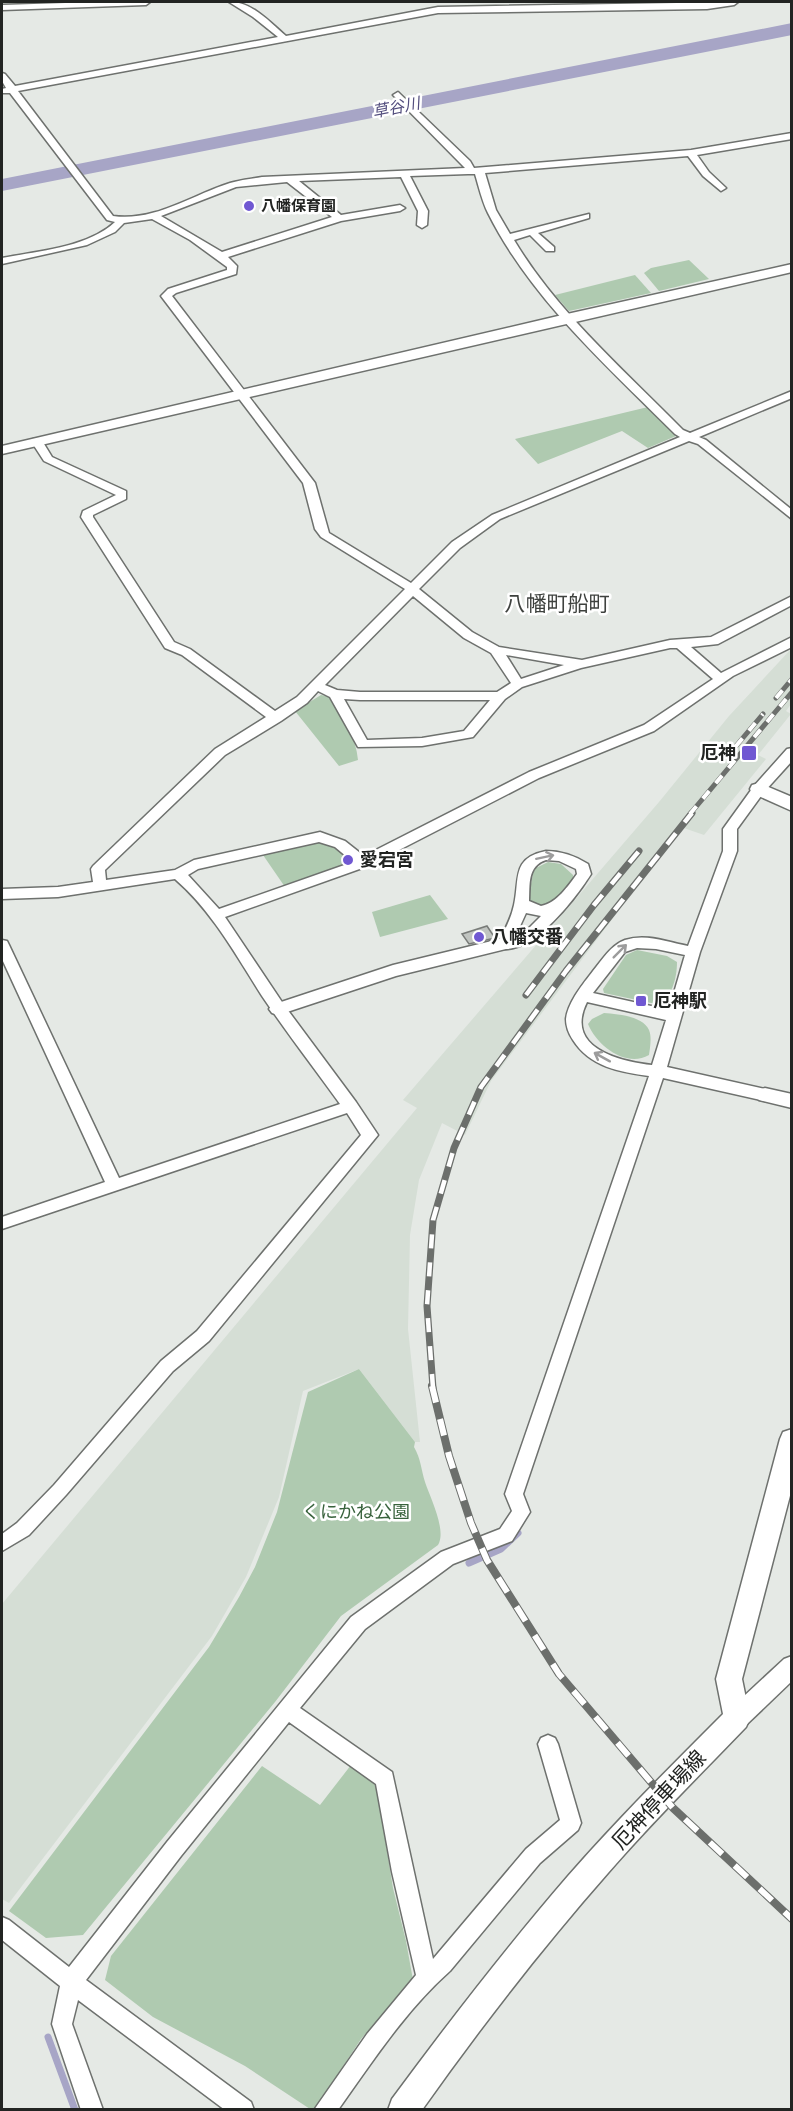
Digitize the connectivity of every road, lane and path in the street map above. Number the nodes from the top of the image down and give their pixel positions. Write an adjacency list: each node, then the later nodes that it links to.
1 (24, 2): 6 (street)
2 (146, 2): 6 (street)
3 (233, 2): 7 (street)
4 (734, 2): 5 (street)
5 (667, 4): 7 (street)
6 (2, 8)
7 (284, 38): 9 (street)
8 (2, 76): 9 (street)
9 (7, 90): 21 (street)
10 (398, 95): 13 (street)
11 (792, 136): 12 (street)
12 (691, 153): 13 (street); 16 (street)
13 (475, 172): 14 (street); 24 (street)
14 (405, 173): 15 (street); 22 (street)
15 (291, 180): 18 (street); 20 (street)
16 (721, 188)
17 (400, 208): 20 (street)
18 (152, 215): 21 (street); 26 (street)
19 (586, 216): 23 (street)
20 (339, 218): 26 (street)
21 (120, 222): 27 (street)
22 (422, 225)
23 (531, 231): 24 (street); 25 (street)
24 (508, 238): 29 (street)
25 (550, 249)
26 (221, 256): 30 (street)
27 (2, 261)
28 (792, 268): 29 (street)
29 (568, 318): 30 (street); 32 (street)
30 (241, 393): 33 (street); 36 (street)
31 (792, 394): 32 (street)
32 (690, 436): 35 (street); 36 (street)
33 (37, 441): 34 (street); 47 (street)
34 (2, 450)
35 (792, 516)
36 (411, 588): 40 (street); 44 (street)
37 (792, 600): 39 (street)
38 (792, 640): 42 (street)
39 (680, 644): 41 (street); 42 (street)
40 (496, 650): 41 (street); 43 (street)
41 (582, 664): 43 (street)
42 (719, 678): 51 (street)
43 (518, 684): 46 (street)
44 (317, 686): 45 (street); 47 (street)
45 (335, 693): 46 (street); 46 (street)
46 (500, 696)
47 (276, 718): 53 (street)
48 (792, 752): 49 (street)
49 (759, 789): 50 (main road); 60 (street)
50 (792, 804)
51 (363, 863): 52 (street); 57 (street)
52 (178, 874): 53 (street); 57 (street)
53 (100, 886): 54 (street)
54 (2, 894)
55 (521, 903): 56 (street); 56 (street, one-way to 56); 58 (street)
56 (559, 904): 58 (street)
57 (216, 915): 63 (street)
58 (504, 944): 63 (street)
59 (2, 945): 61 (street)
60 (693, 952): 62 (street, one-way to 60); 64 (street)
61 (6, 963): 69 (street)
62 (584, 996): 64 (street); 65 (street, one-way to 62)
63 (278, 1009): 68 (street)
64 (675, 1017): 65 (street)
65 (658, 1071): 66 (street); 74 (street)
66 (765, 1095): 67 (street)
67 (792, 1101)
68 (351, 1106): 69 (street); 72 (street)
69 (114, 1185): 70 (street)
70 (2, 1223)
71 (792, 1439): 75 (main road)
72 (2, 1544)
73 (792, 1666): 75 (street)
74 (286, 1709): 78 (street); 79 (street)
75 (737, 1718): 83 (main road, 厄神停車場線)
76 (548, 1744): 78 (street)
77 (2, 1928): 79 (street)
78 (427, 1978): 82 (street)
79 (71, 1982): 80 (street); 81 (street)
80 (92, 2109)
81 (243, 2109)
82 (325, 2109)
83 (404, 2109)

